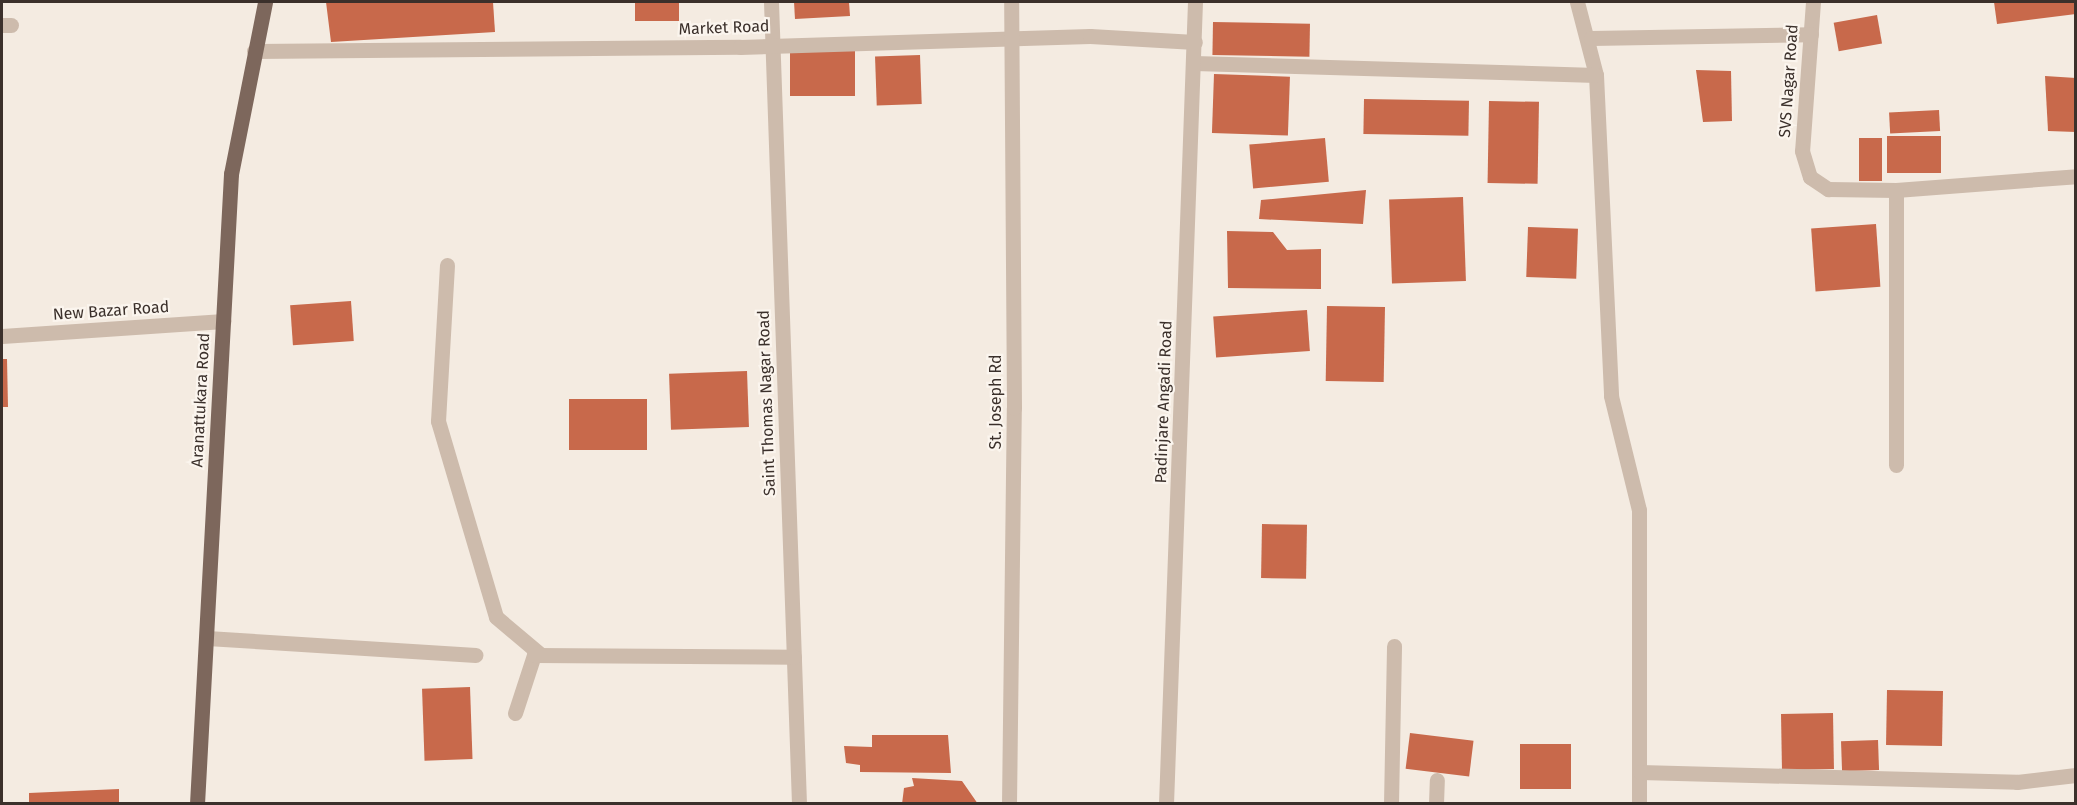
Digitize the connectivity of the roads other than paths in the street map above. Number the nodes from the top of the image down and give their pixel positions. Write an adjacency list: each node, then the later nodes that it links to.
1 (265, 2): 12 (main road, Aranattukara Road)
2 (771, 2): 11 (street, Saint Thomas Nagar Road)
3 (1011, 2): 8 (street, St. Joseph Rd)
4 (1195, 2): 10 (street, Padinjare Angadi Road)
5 (1578, 2): 9 (street)
6 (1813, 2): 7 (street, SVS Nagar Road)
7 (1811, 34): 9 (street); 16 (street, SVS Nagar Road)
8 (1013, 37): 10 (street, Market Road); 11 (street, Market Road); 32 (street, St. Joseph Rd)
9 (1591, 38): 14 (street)
10 (1195, 42): 13 (street, Padinjare Angadi Road)
11 (774, 44): 12 (street, Market Road); 25 (street, Saint Thomas Nagar Road)
12 (254, 51): 18 (main road, Aranattukara Road)
13 (1194, 63): 14 (street); 33 (street, Padinjare Angadi Road)
14 (1596, 75): 27 (street)
15 (2076, 176): 16 (street)
16 (1896, 190): 20 (street)
17 (447, 265): 24 (street)
18 (223, 321): 19 (street, New Bazar Road); 21 (main road, Aranattukara Road)
19 (2, 336)
20 (1896, 465)
21 (207, 638): 23 (street); 30 (main road, Aranattukara Road)
22 (1394, 646): 34 (street)
23 (475, 655)
24 (542, 655): 25 (street); 26 (street)
25 (794, 657): 31 (street, Saint Thomas Nagar Road)
26 (515, 713)
27 (1640, 772): 28 (street); 36 (street)
28 (2076, 775)
29 (1437, 780): 35 (street)
30 (197, 804)
31 (799, 804)
32 (1009, 804)
33 (1166, 804)
34 (1391, 804)
35 (1436, 804)
36 (1639, 804)

